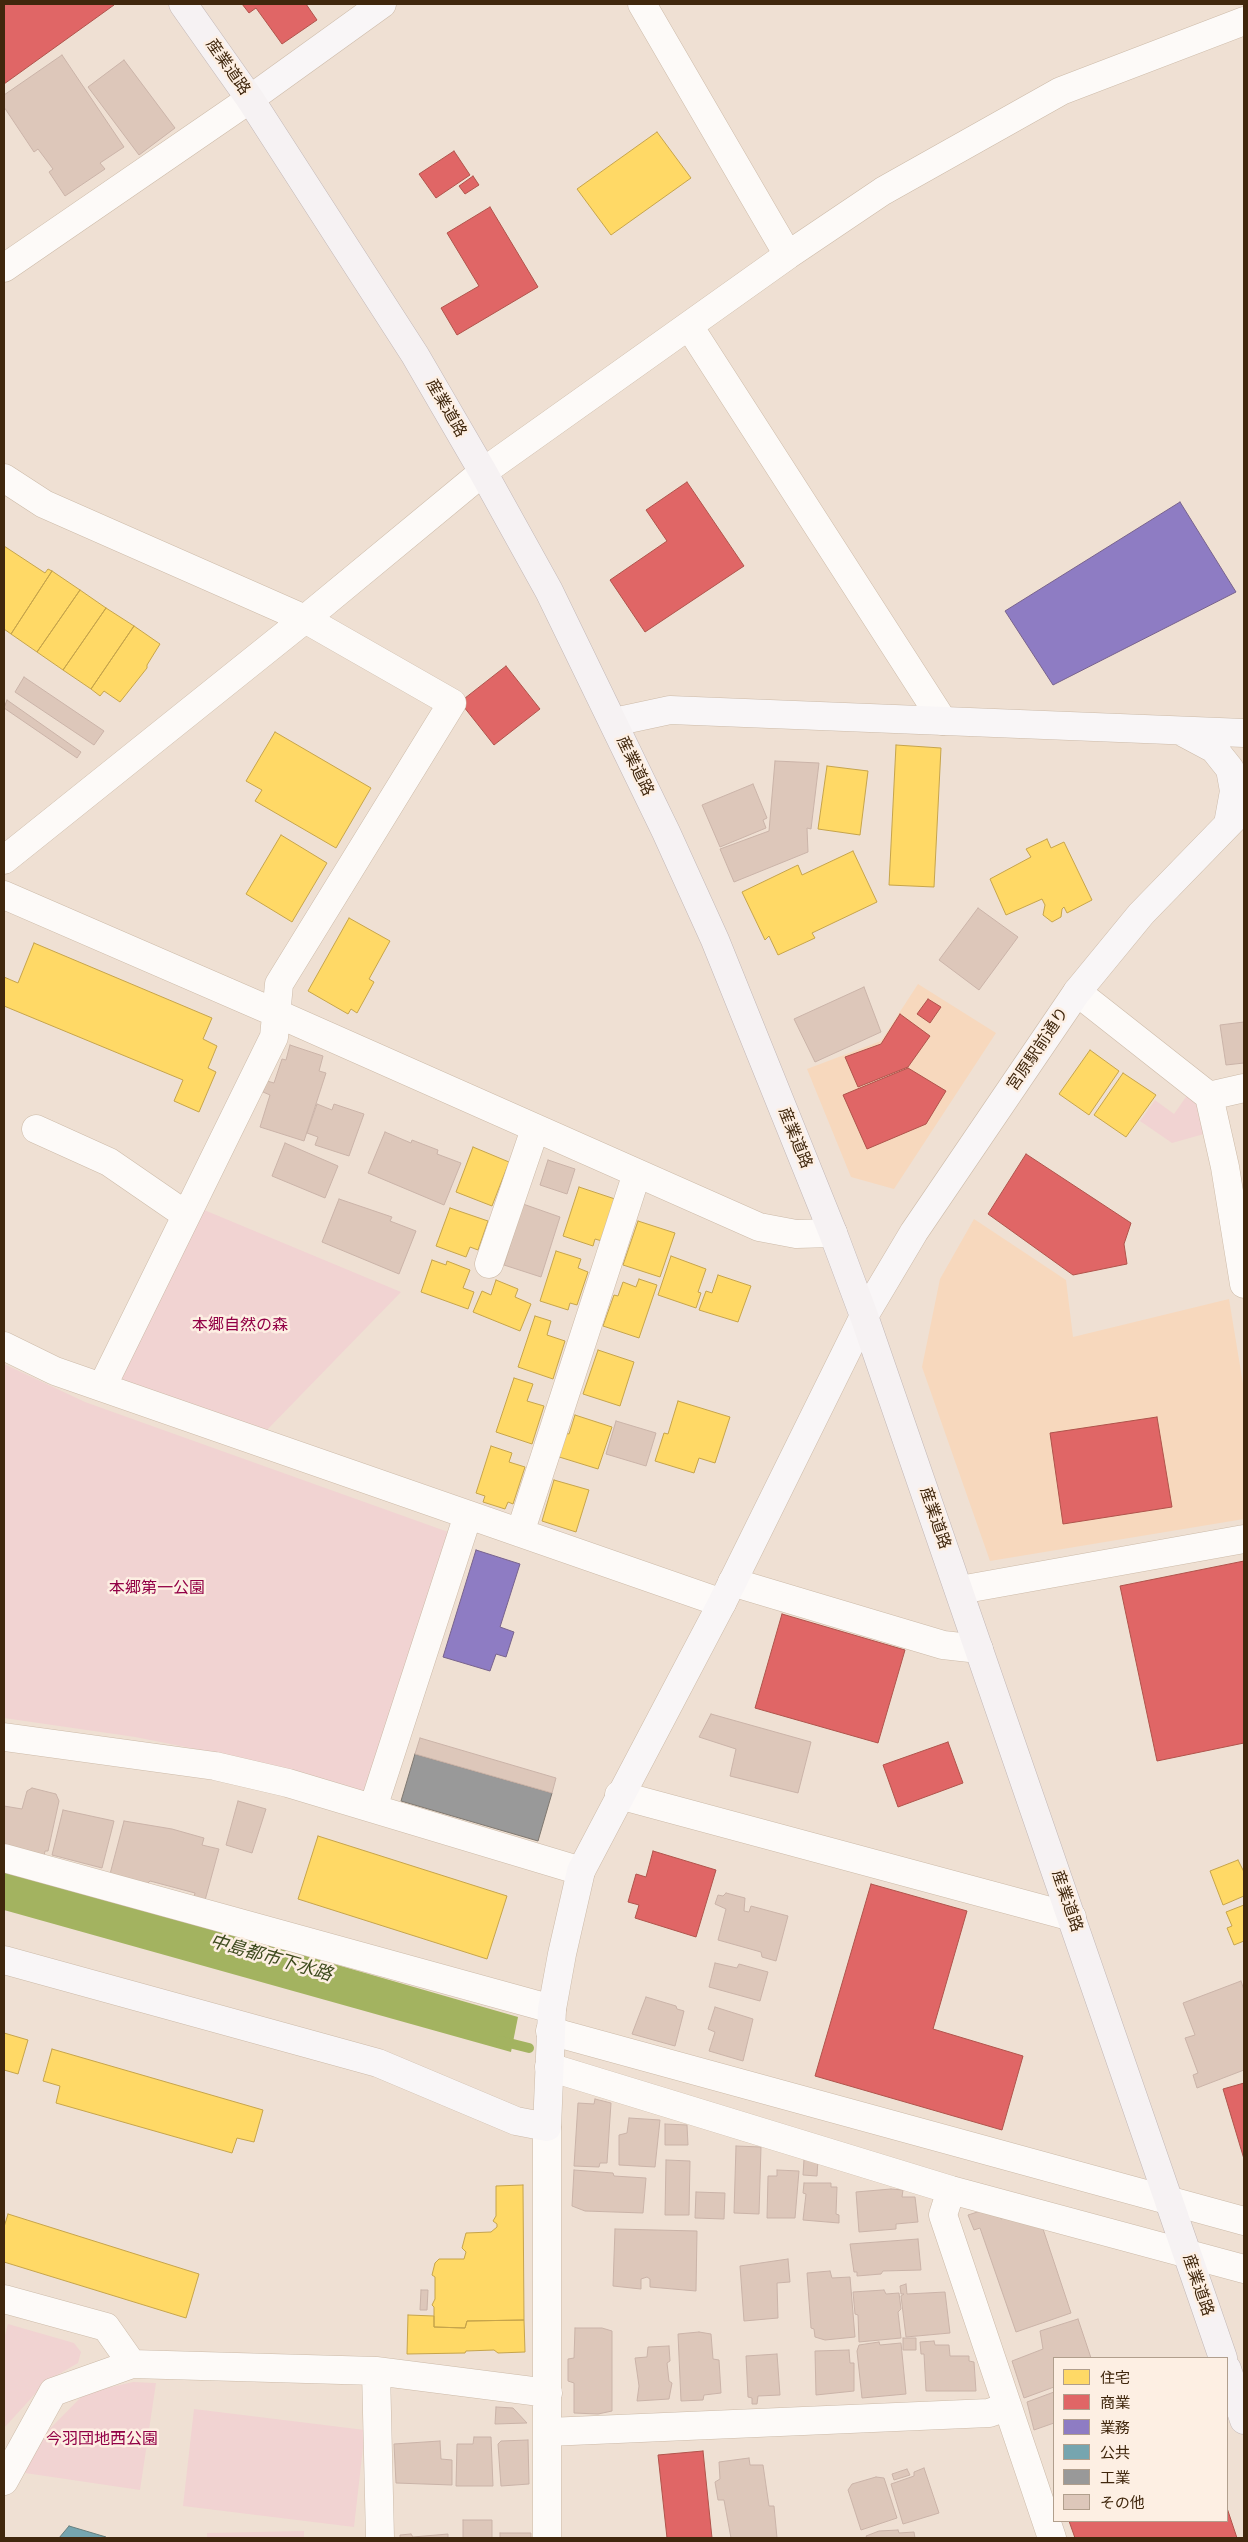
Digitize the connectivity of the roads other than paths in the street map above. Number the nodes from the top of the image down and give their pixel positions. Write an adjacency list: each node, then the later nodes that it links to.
1 (183, 4): 5 (main road, 産業道路)
2 (382, 4): 5 (street)
3 (642, 4): 6 (street)
4 (1244, 22): 6 (street)
5 (250, 99): 7 (street); 9 (main road, 産業道路)
6 (788, 255): 8 (street)
7 (4, 268)
8 (689, 326): 9 (street); 12 (street)
9 (483, 472): 11 (street); 13 (main road, 産業道路)
10 (4, 478): 11 (street)
11 (305, 619): 17 (street); 20 (street)
12 (943, 721): 13 (street); 14 (street)
13 (614, 722): 27 (main road, 産業道路)
14 (1179, 730): 15 (street); 16 (street)
15 (1244, 733)
16 (1236, 816): 19 (street, 宮原駅前通り)
17 (4, 860)
18 (4, 895): 20 (street)
19 (1077, 992): 22 (street); 30 (street, 宮原駅前通り)
20 (276, 1012): 23 (street); 26 (street)
21 (1244, 1088): 22 (street)
22 (1209, 1096): 29 (street)
23 (535, 1128): 25 (street); 28 (street)
24 (36, 1130): 26 (street)
25 (637, 1173): 27 (street); 34 (street)
26 (186, 1216): 32 (street)
27 (833, 1233): 30 (main road, 産業道路)
28 (489, 1264)
29 (1244, 1284)
30 (864, 1316): 36 (main road, 産業道路); 37 (street, 宮原駅前通り)
31 (4, 1346): 32 (street)
32 (102, 1387): 33 (street)
33 (468, 1515): 34 (street); 41 (street)
34 (520, 1533): 37 (street)
35 (1244, 1539): 36 (street)
36 (960, 1590): 38 (main road, 産業道路)
37 (727, 1592): 38 (street); 40 (street, 宮原駅前通り)
38 (979, 1649): 44 (main road, 産業道路)
39 (4, 1737): 41 (street)
40 (619, 1795): 43 (street, 宮原駅前通り); 44 (street)
41 (373, 1808): 43 (street)
42 (4, 1858): 46 (street)
43 (581, 1871): 46 (street, 宮原駅前通り)
44 (1072, 1917): 50 (main road, 産業道路)
45 (4, 1960): 48 (street)
46 (551, 2020): 47 (street, 宮原駅前通り); 50 (street)
47 (549, 2067): 48 (street, 宮原駅前通り); 49 (street)
48 (547, 2127): 59 (street)
49 (950, 2190): 52 (street); 60 (street)
50 (1168, 2199): 51 (street); 52 (main road, 産業道路)
51 (1244, 2222)
52 (1187, 2253): 53 (street); 55 (main road, 産業道路)
53 (1244, 2269)
54 (4, 2299): 56 (street)
55 (1223, 2357)
56 (132, 2364): 57 (street); 63 (street)
57 (376, 2371): 59 (street); 64 (street)
58 (1228, 2372): 61 (main road)
59 (548, 2393): 62 (street)
60 (1006, 2407): 62 (street); 66 (street)
61 (1244, 2420)
62 (548, 2432): 65 (street)
63 (4, 2476)
64 (380, 2538)
65 (547, 2538)
66 (1052, 2538)

